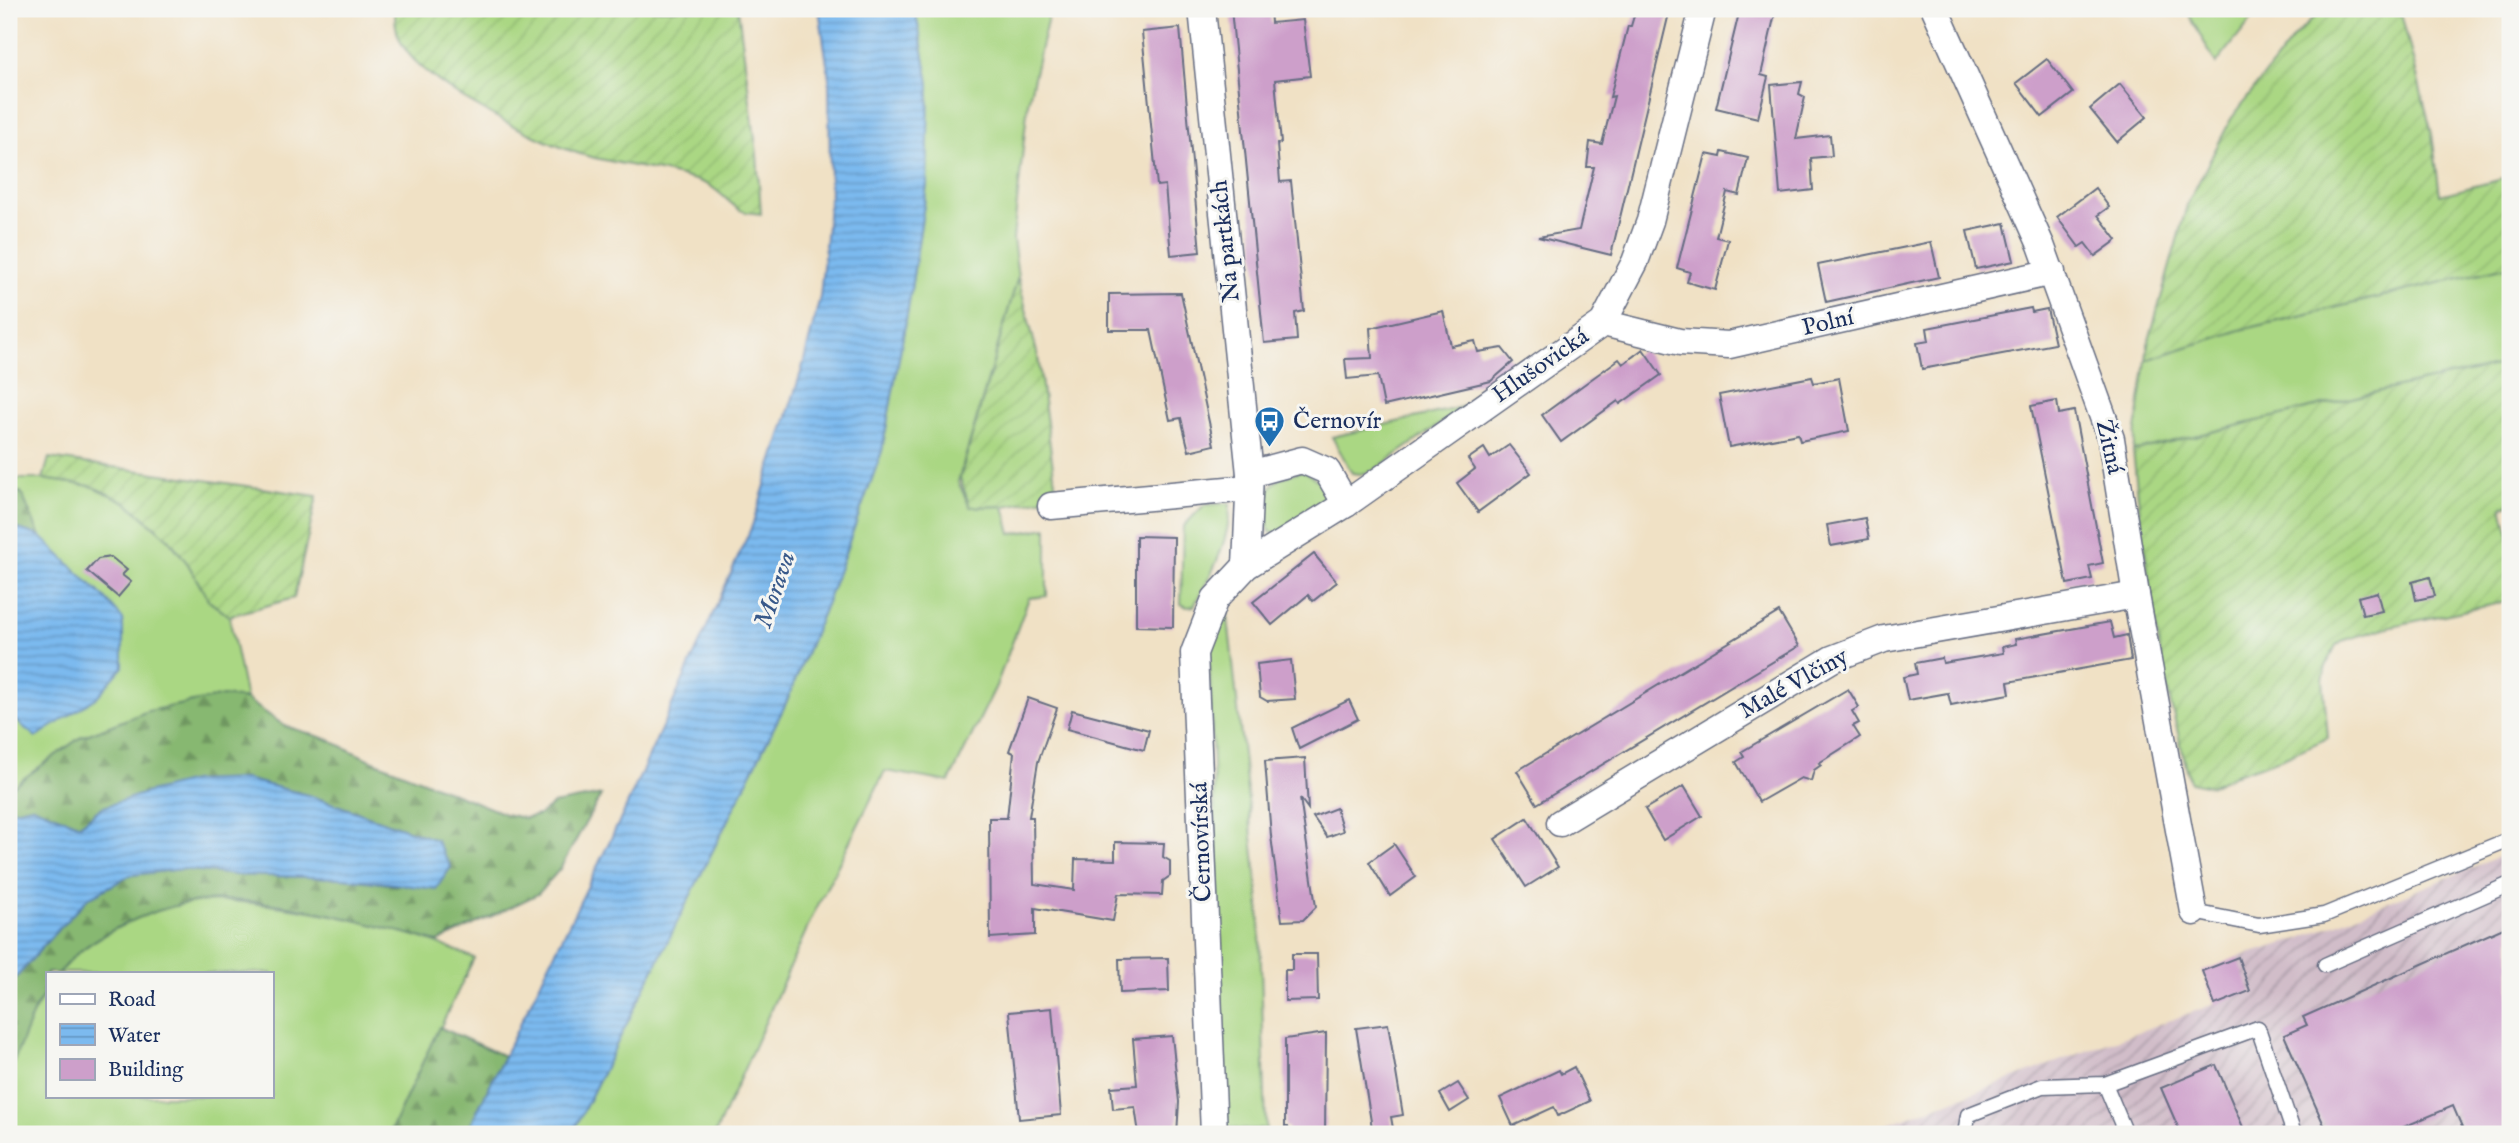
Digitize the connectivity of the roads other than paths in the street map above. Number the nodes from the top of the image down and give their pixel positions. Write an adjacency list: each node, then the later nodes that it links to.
1 (1202, 9): 6 (street, Na partkách)
2 (1703, 9): 5 (street, Hlušovická)
3 (1935, 9): 4 (street, Žitná)
4 (2052, 272): 5 (street, Polní); 10 (street, Žitná)
5 (1603, 323): 7 (street, Hlušovická)
6 (1250, 481): 7 (street); 8 (street); 9 (street, Na partkách)
7 (1346, 504): 9 (street, Hlušovická)
8 (1051, 506)
9 (1245, 566): 17 (street, Černovírská)
10 (2136, 595): 11 (street, Malé Vlčiny); 14 (street, Žitná)
11 (1560, 823)
12 (2510, 838): 14 (lane)
13 (2510, 884): 15 (lane)
14 (2193, 912)
15 (2325, 965)
16 (2105, 1084): 18 (lane); 19 (lane); 20 (lane)
17 (1214, 1134)
18 (1965, 1134)
19 (2126, 1134)
20 (2294, 1134)

